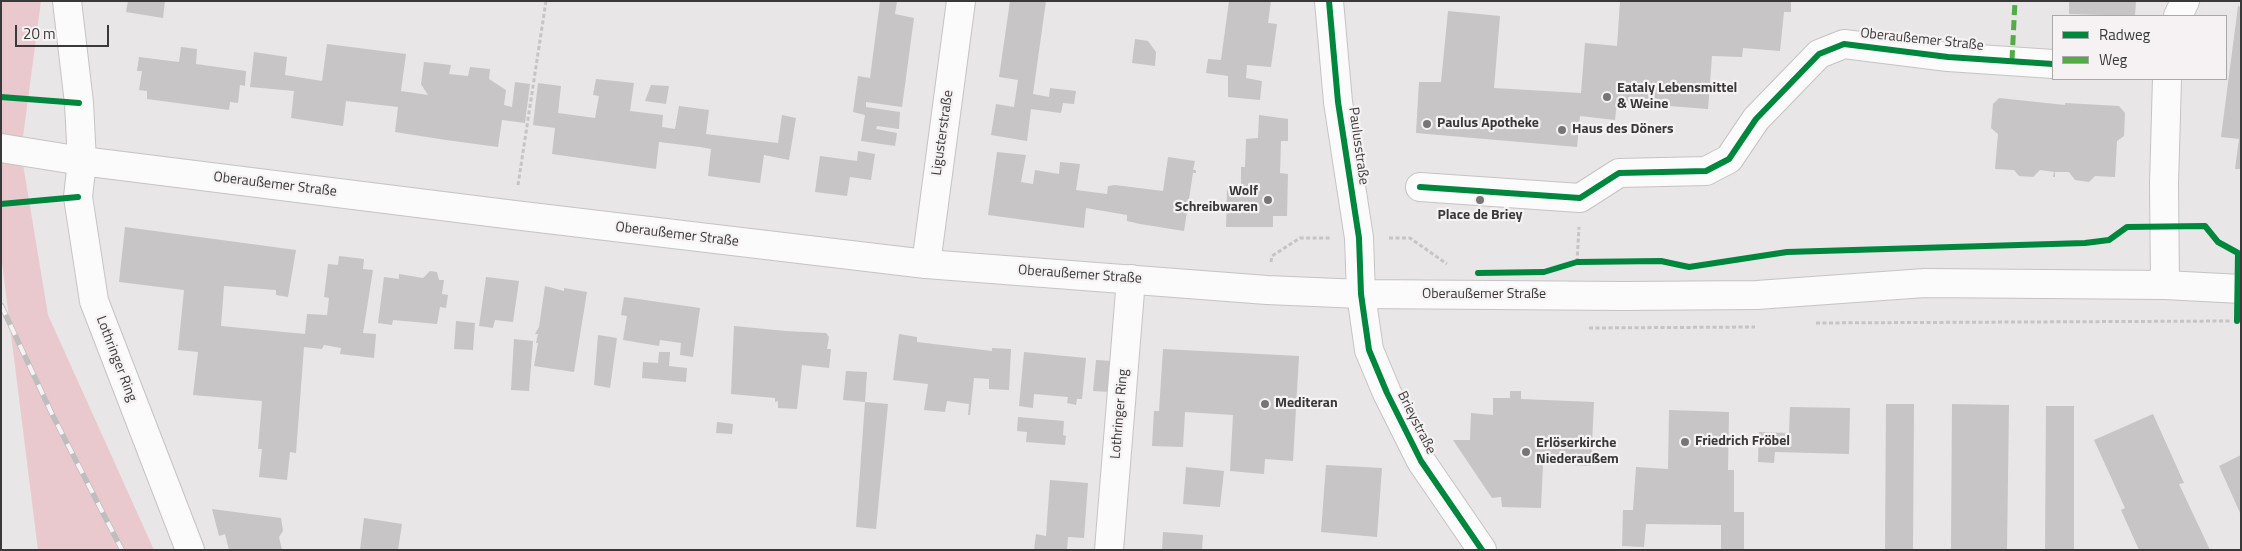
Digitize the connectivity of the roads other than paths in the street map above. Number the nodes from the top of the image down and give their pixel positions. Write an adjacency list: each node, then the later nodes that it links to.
1 (67, 1): 9 (street, Lothringer Ring)
2 (961, 1): 11 (street, Ligusterstraße)
3 (1329, 1): 15 (street, Paulusstraße)
4 (2185, 1): 5 (street)
5 (2178, 15)
6 (2052, 64): 10 (street, Oberaußemer Straße)
7 (2167, 80): 13 (street)
8 (1, 148): 9 (street, Oberaußemer Straße)
9 (82, 161): 11 (street, Oberaußemer Straße); 16 (street, Lothringer Ring)
10 (1420, 187)
11 (926, 264): 12 (street, Oberaußemer Straße)
12 (1131, 279): 15 (street, Oberaußemer Straße); 17 (street, Lothringer Ring)
13 (2165, 285): 14 (street, Oberaußemer Straße); 15 (street, Oberaußemer Straße)
14 (2241, 289)
15 (1361, 294): 18 (street, Brieystraße)
16 (190, 550)
17 (1109, 550)
18 (1482, 550)

